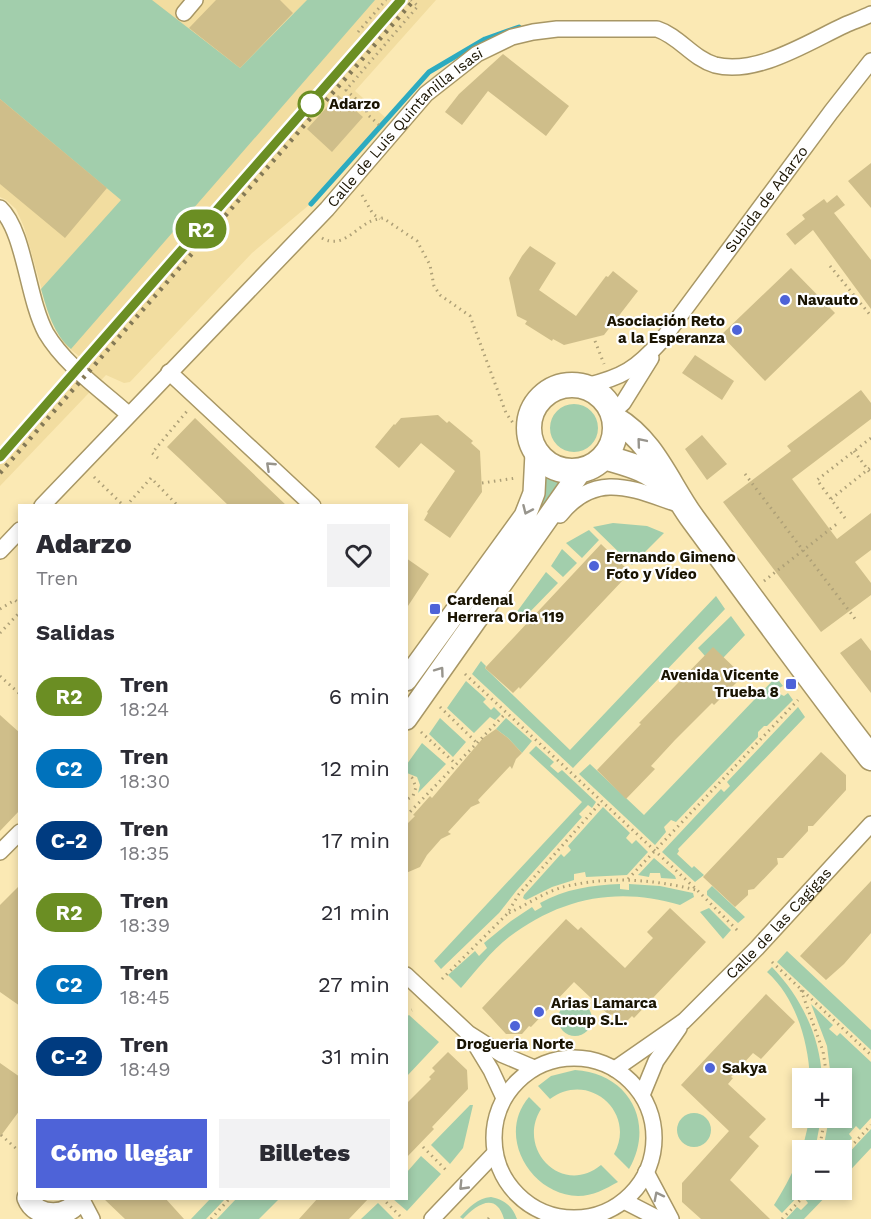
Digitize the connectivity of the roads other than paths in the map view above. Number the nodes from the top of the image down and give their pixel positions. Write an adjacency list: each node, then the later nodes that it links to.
1 (195, 0): 2 (street)
2 (184, 13)
3 (871, 14): 7 (street, Calle de Luis Quintanilla Isasi)
4 (871, 61): 6 (street, Subida de Adarzo)
5 (0, 208): 9 (street)
6 (662, 340): 8 (street, Subida de Adarzo); 10 (street, Subida de Adarzo)
7 (169, 372): 9 (street, Calle de Luis Quintanilla Isasi); 15 (street, one-way to 7)
8 (586, 387): 10 (main road); 11 (main road)
9 (128, 414): 14 (street, Calle de Luis Quintanilla Isasi)
10 (614, 416): 12 (main road); 16 (main road, one-way to 10)
11 (536, 453): 13 (main road); 20 (main road, one-way to 20)
12 (604, 457): 13 (main road); 16 (main road)
13 (580, 472): 19 (main road)
14 (44, 504)
15 (311, 504)
16 (684, 506): 19 (street); 22 (main road)
17 (18, 532): 18 (street)
18 (0, 551)
19 (518, 562): 21 (main road, one-way to 19)
20 (408, 677)
21 (414, 725)
22 (871, 758)
23 (871, 824): 27 (street, Calle de las Cagigas)
24 (18, 834): 25 (street)
25 (0, 852)
26 (408, 977): 28 (street)
27 (684, 1021): 30 (street, Calle de las Cagigas); 31 (street, Calle de las Cagigas)
28 (468, 1033): 29 (street); 32 (street)
29 (534, 1068): 30 (street); 32 (street)
30 (615, 1069): 31 (street)
31 (642, 1095): 34 (street)
32 (504, 1098): 33 (street)
33 (495, 1154): 40 (street); 42 (street, one-way to 42)
34 (646, 1172): 37 (street); 44 (street, one-way to 34)
35 (80, 1200): 39 (main road)
36 (82, 1200): 41 (street)
37 (624, 1201): 40 (street); 43 (street)
38 (25, 1207): 39 (main road)
39 (58, 1218)
40 (562, 1218)
41 (92, 1219)
42 (432, 1219)
43 (659, 1219)
44 (671, 1219)

